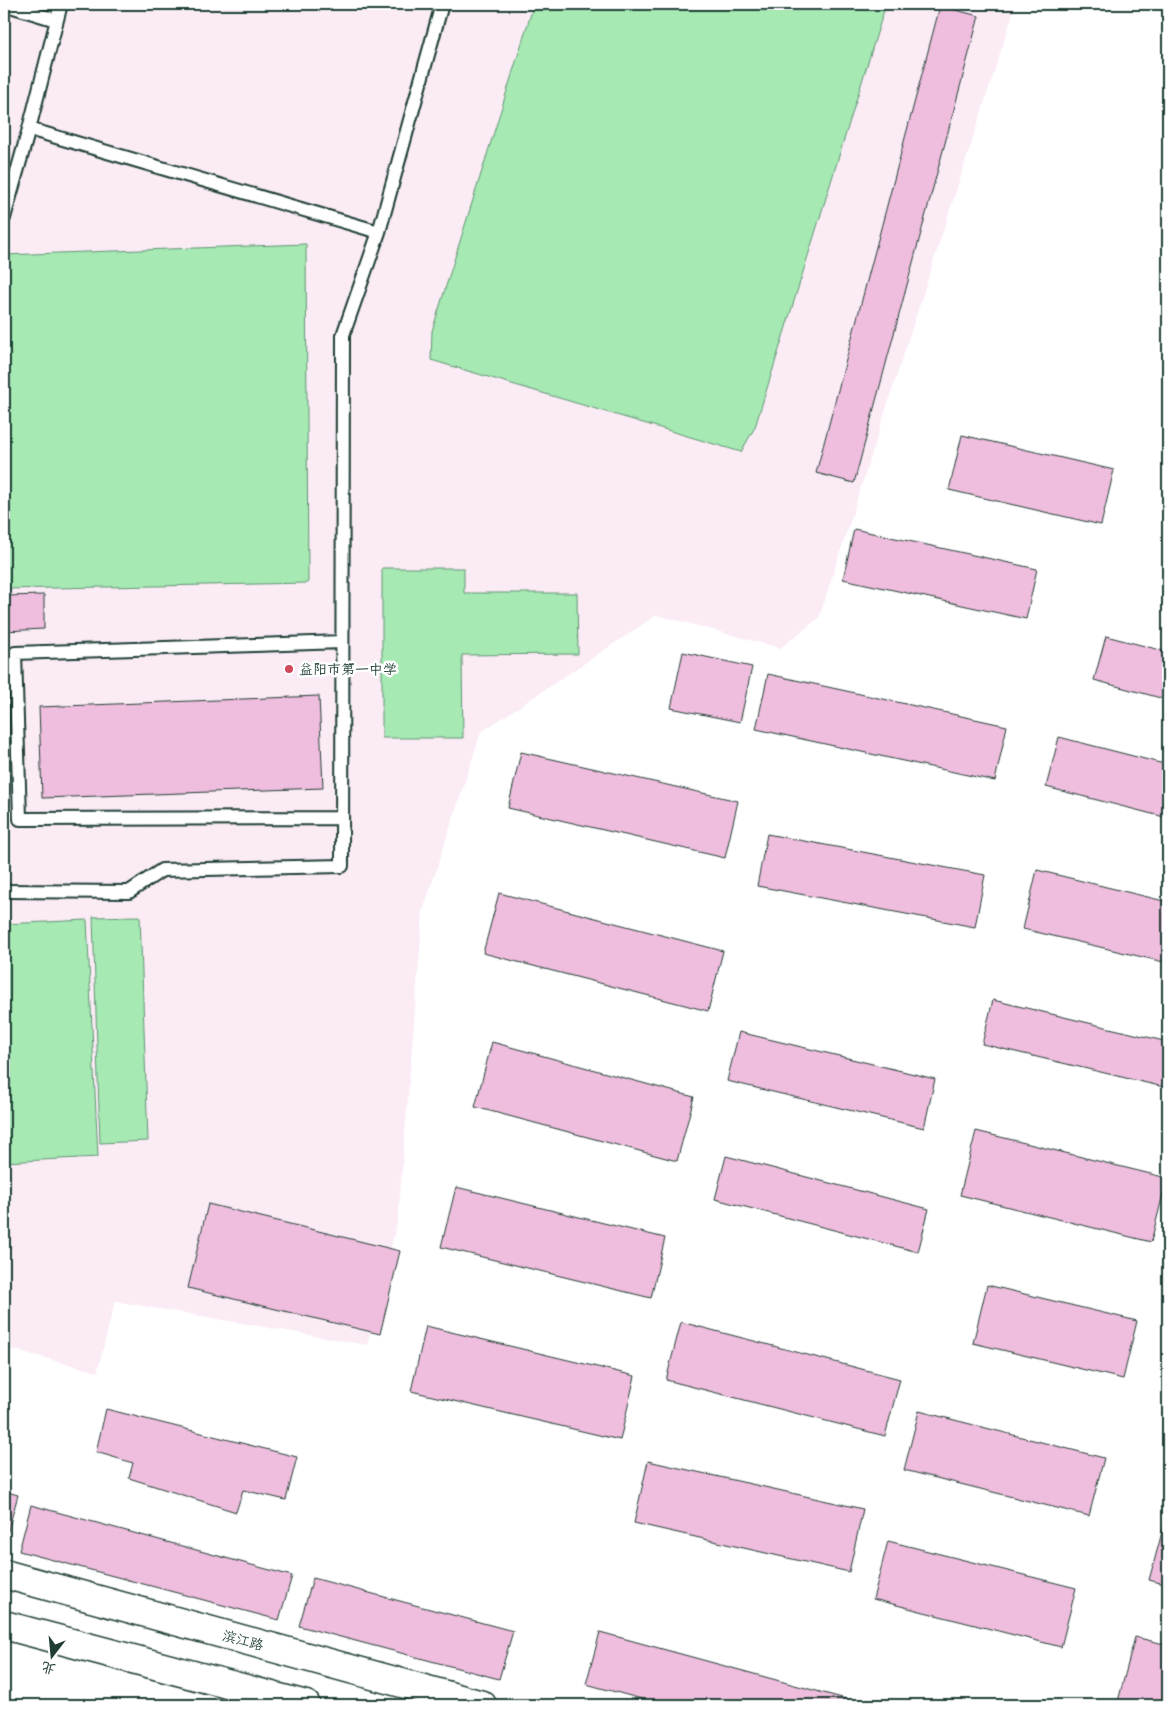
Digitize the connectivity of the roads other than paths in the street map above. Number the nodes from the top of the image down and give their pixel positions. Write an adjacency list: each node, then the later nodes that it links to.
1 (4, 4): 4 (lane)
2 (61, 4): 4 (lane)
3 (442, 4): 7 (lane)
4 (56, 20): 5 (lane)
5 (28, 129): 6 (lane); 7 (lane)
6 (4, 218)
7 (379, 232): 8 (lane)
8 (342, 642): 9 (lane); 9 (lane)
9 (342, 818): 10 (lane)
10 (4, 891)
11 (4, 1574): 14 (main road, 滨江路)
12 (4, 1625): 13 (main road)
13 (306, 1705)
14 (482, 1705)

